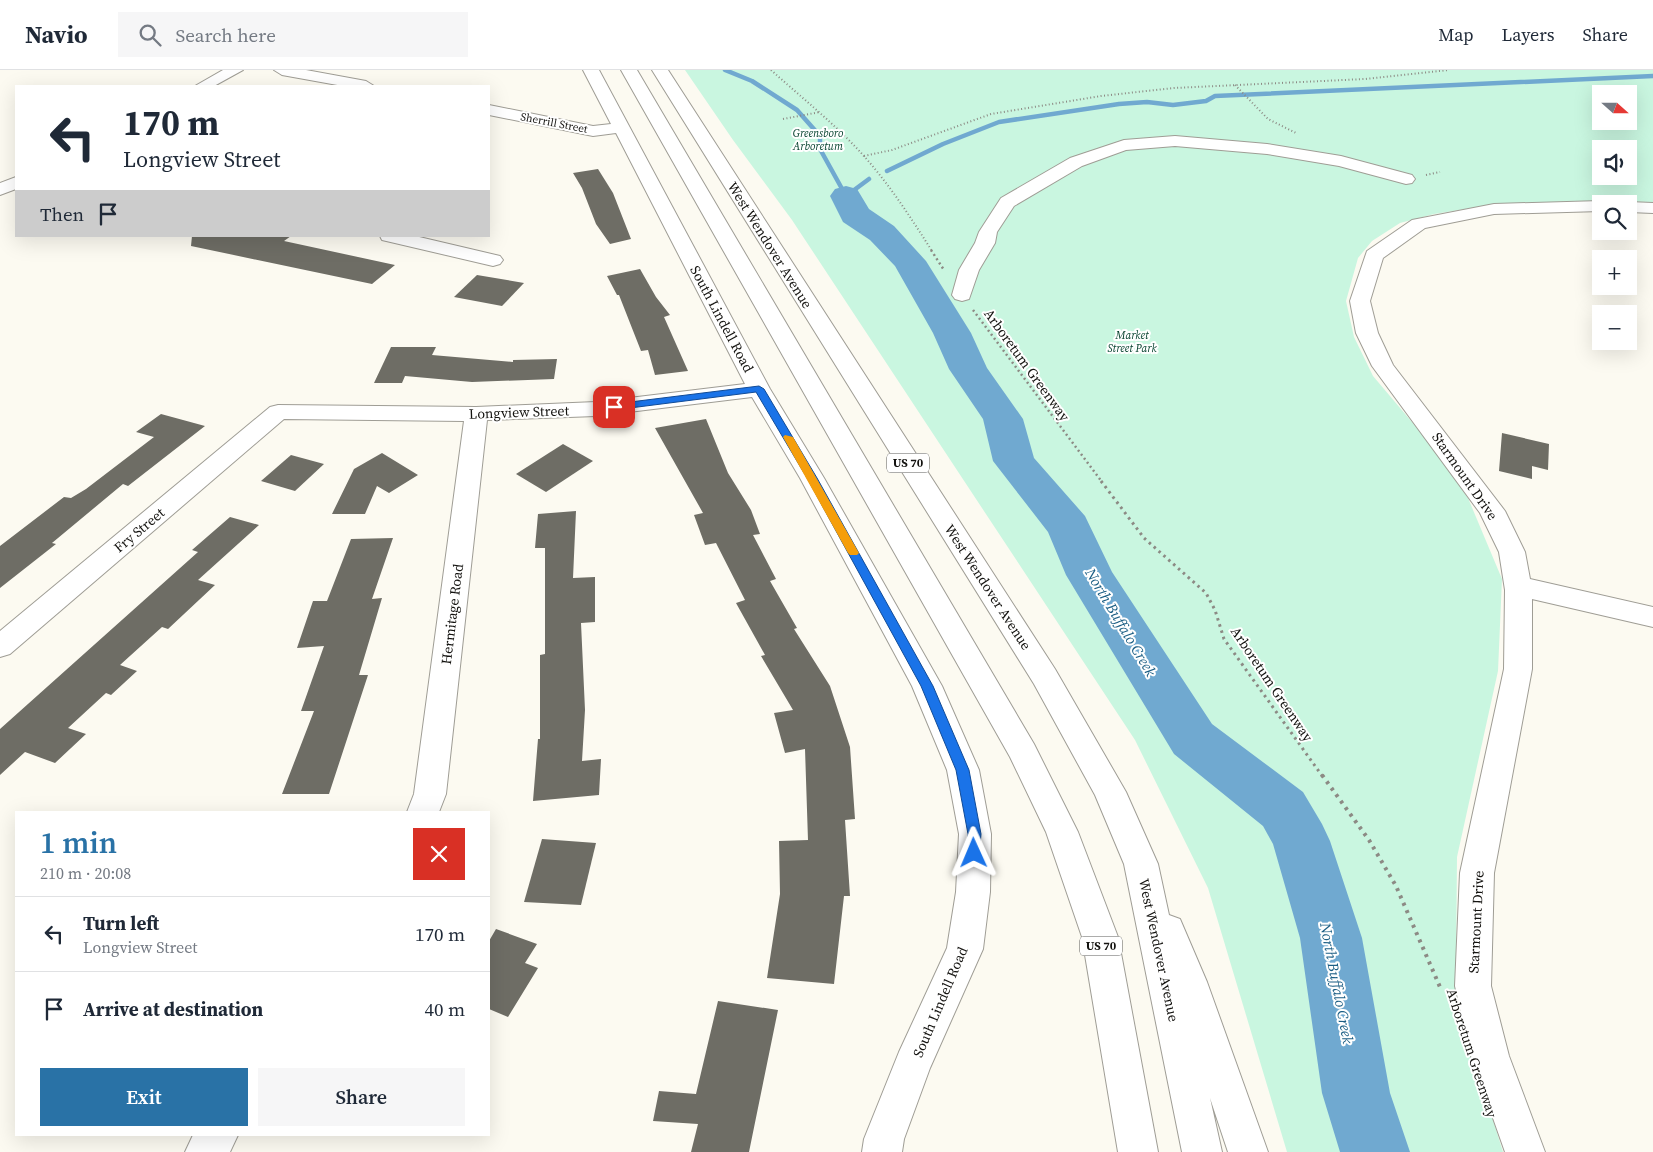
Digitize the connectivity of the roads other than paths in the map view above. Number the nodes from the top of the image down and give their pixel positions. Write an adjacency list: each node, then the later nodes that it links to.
1 (235, 70): 6 (main road)
2 (282, 70): 7 (main road)
3 (591, 70): 9 (main road, South Lindell Road)
4 (630, 70): 31 (main road, US 70)
5 (660, 70): 27 (main road, West Wendover Avenue / US 70)
6 (205, 85)
7 (361, 85)
8 (490, 110): 9 (main road, Sherrill Street)
9 (620, 128): 19 (main road, South Lindell Road)
10 (1406, 179): 18 (main road)
11 (15, 182): 12 (main road)
12 (0, 190)
13 (1592, 206): 22 (main road, Starmount Drive)
14 (1637, 207): 15 (main road)
15 (1653, 208)
16 (393, 237): 17 (main road)
17 (493, 260)
18 (962, 295)
19 (759, 389): 21 (main road, Longview Street); 30 (main road, South Lindell Road)
20 (278, 412): 21 (main road, Longview Street); 25 (main road, Fry Street)
21 (476, 414): 26 (main road, Hermitage Road)
22 (1518, 594): 23 (main road); 24 (main road); 34 (main road, Starmount Drive)
23 (1653, 617)
24 (1653, 630)
25 (0, 647)
26 (423, 811)
27 (1141, 864): 32 (main road, West Wendover Avenue / US 70); 33 (main road)
28 (217, 1136): 29 (main road)
29 (205, 1152)
30 (882, 1152)
31 (1138, 1152)
32 (1202, 1152)
33 (1248, 1152)
34 (1525, 1152)

